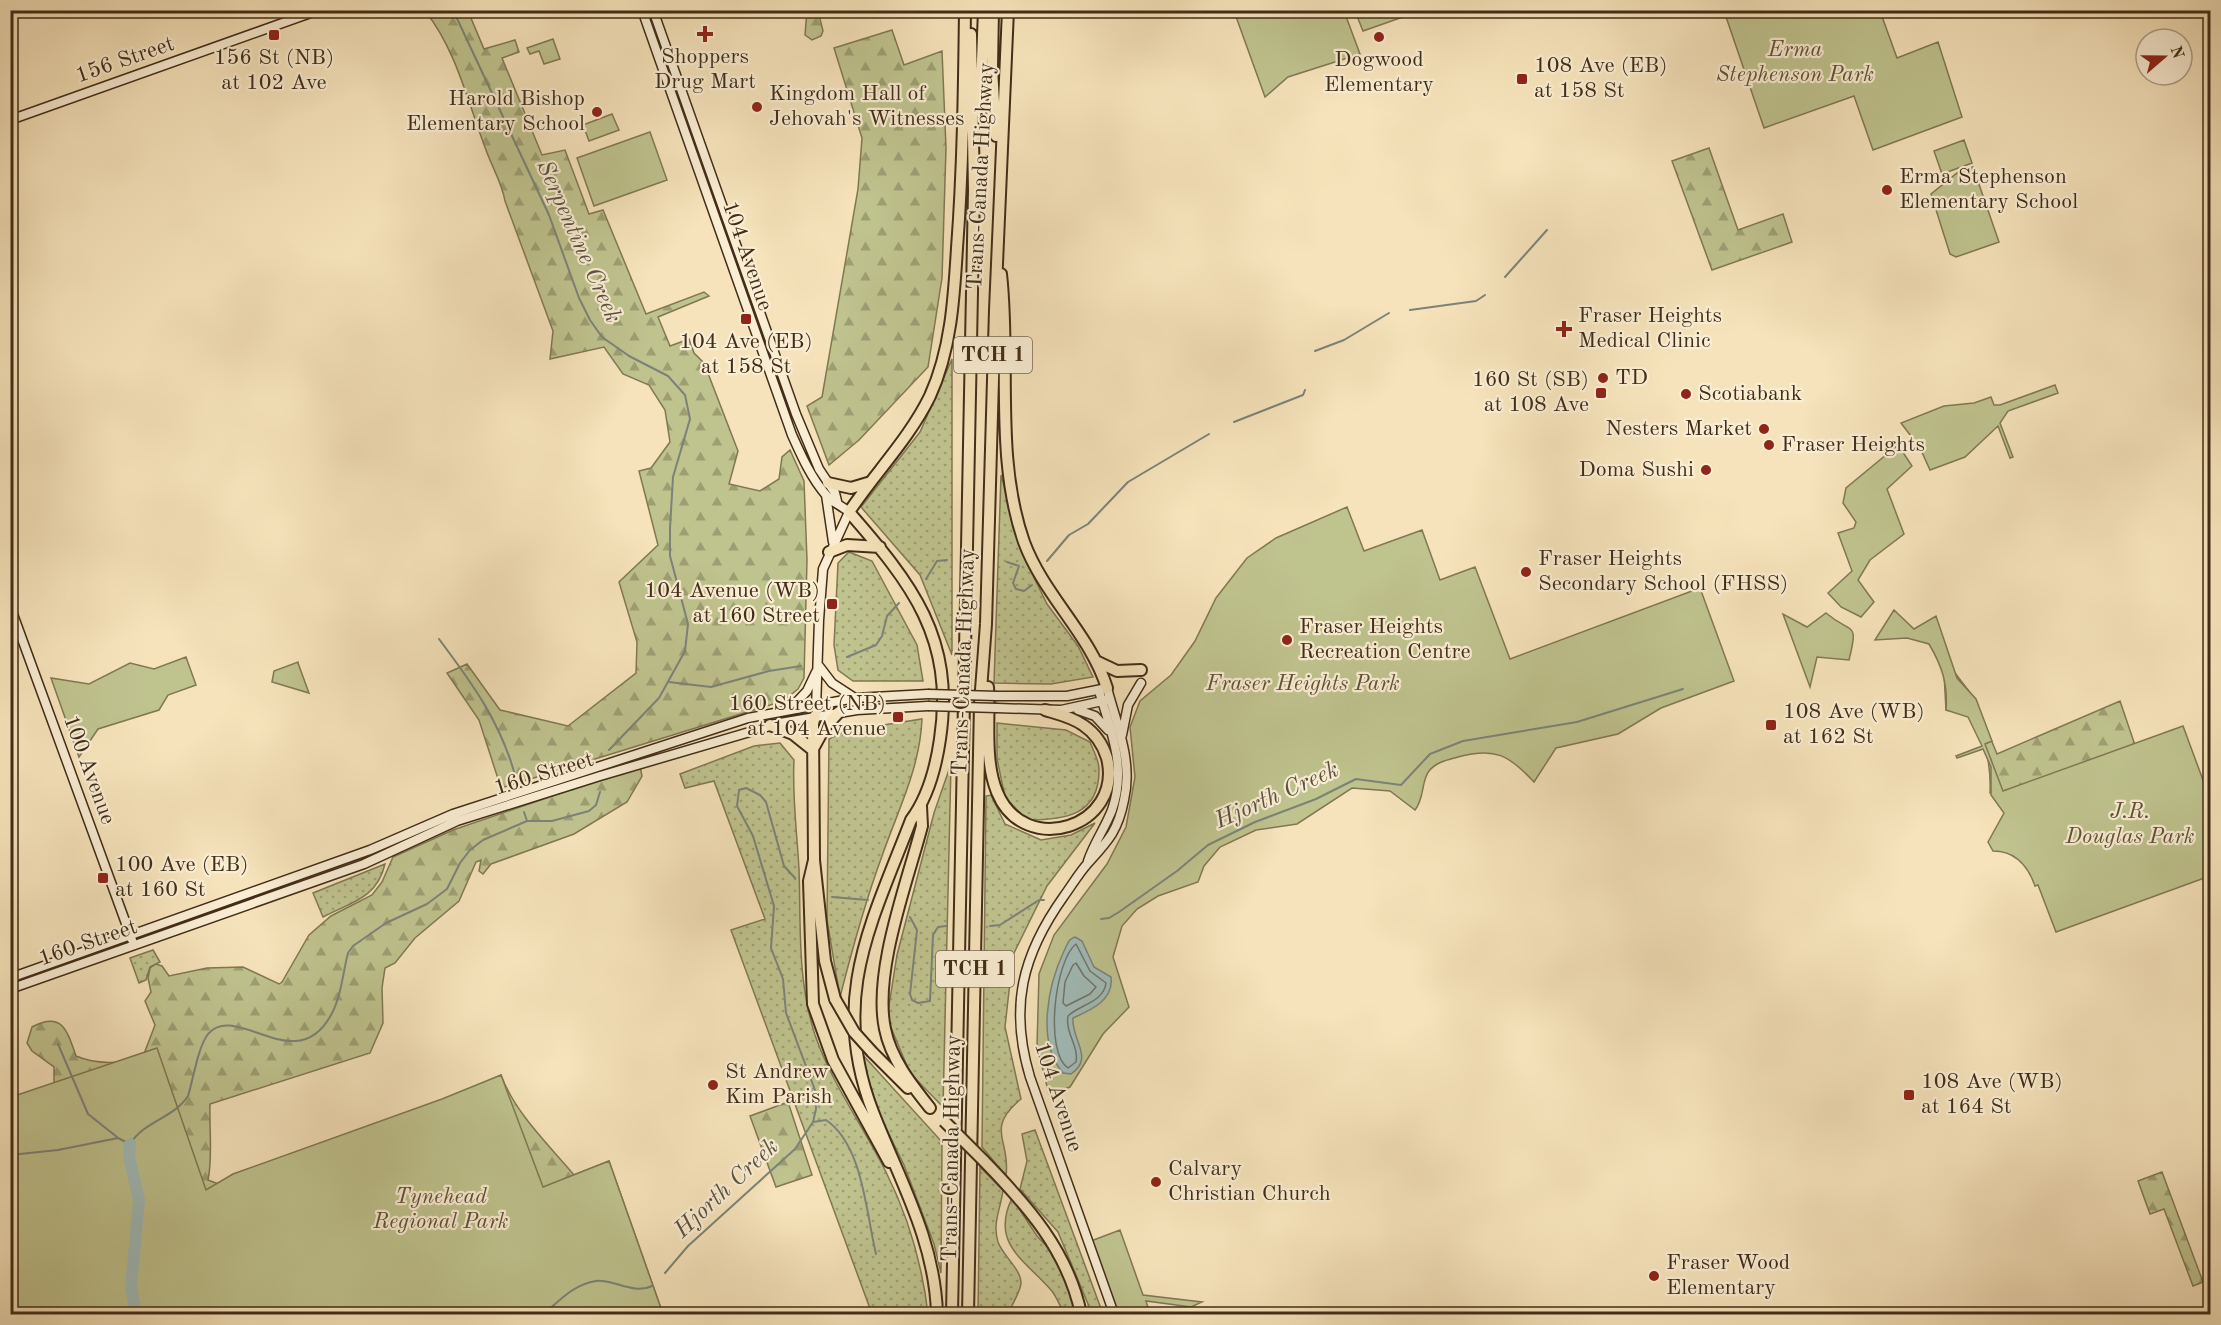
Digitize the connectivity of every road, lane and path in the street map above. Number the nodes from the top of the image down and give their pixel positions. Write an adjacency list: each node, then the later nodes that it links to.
1 (319, 10): 9 (main road, 156 Street)
2 (642, 10): 15 (main road, 104 Avenue)
3 (653, 10): 14 (main road, 104 Avenue)
4 (965, 10): 13 (highway)
5 (970, 10): 10 (highway, Trans-Canada Highway / TCH 1)
6 (984, 10): 10 (highway)
7 (993, 10): 11 (highway)
8 (1008, 10): 11 (highway, Trans-Canada Highway / TCH 1)
9 (10, 120)
10 (974, 190): 45 (highway, Trans-Canada Highway / TCH 1)
11 (999, 190): 12 (highway, Trans-Canada Highway / TCH 1)
12 (997, 238): 21 (highway, Trans-Canada Highway / TCH 1); 22 (highway)
13 (871, 482): 14 (highway); 17 (highway)
14 (828, 483): 16 (main road, 104 Avenue)
15 (826, 495): 16 (main road, 104 Avenue); 18 (main road)
16 (837, 501): 17 (main road, 104 Avenue)
17 (849, 512): 18 (main road); 19 (highway)
18 (831, 547): 19 (highway); 23 (main road)
19 (880, 547): 36 (highway)
20 (10, 606): 38 (main road, 100 Avenue)
21 (986, 624): 31 (highway); 46 (highway, Trans-Canada Highway / TCH 1)
22 (1098, 662): 24 (highway); 26 (highway)
23 (819, 666): 27 (main road); 28 (main road); 30 (main road)
24 (1141, 670)
25 (1141, 683): 34 (main road)
26 (1105, 695): 27 (main road, 160 Street, bridge); 29 (main road, 160 Street); 34 (main road, 104 Avenue)
27 (855, 699): 30 (main road, 160 Street)
28 (790, 708): 30 (main road, 160 Street); 38 (main road, 160 Street)
29 (1071, 709): 31 (main road, 160 Street); 34 (main road)
30 (816, 710): 32 (main road, 160 Street); 33 (main road, 160 Street); 35 (highway)
31 (1045, 710): 32 (main road, 160 Street, bridge)
32 (839, 712): 35 (highway)
33 (770, 725): 35 (highway); 39 (main road, 160 Street)
34 (1118, 738): 48 (main road, 104 Avenue)
35 (813, 750): 37 (highway)
36 (921, 806): 42 (highway); 43 (highway)
37 (814, 860): 42 (highway, bridge); 43 (highway)
38 (131, 937): 39 (main road, 100 Avenue); 40 (main road, 160 Street)
39 (135, 946): 41 (main road, 160 Street)
40 (10, 978)
41 (10, 989)
42 (930, 1108): 47 (highway, bridge)
43 (906, 1190): 44 (highway)
44 (937, 1314)
45 (952, 1314)
46 (968, 1314)
47 (1082, 1314)
48 (1114, 1314)

